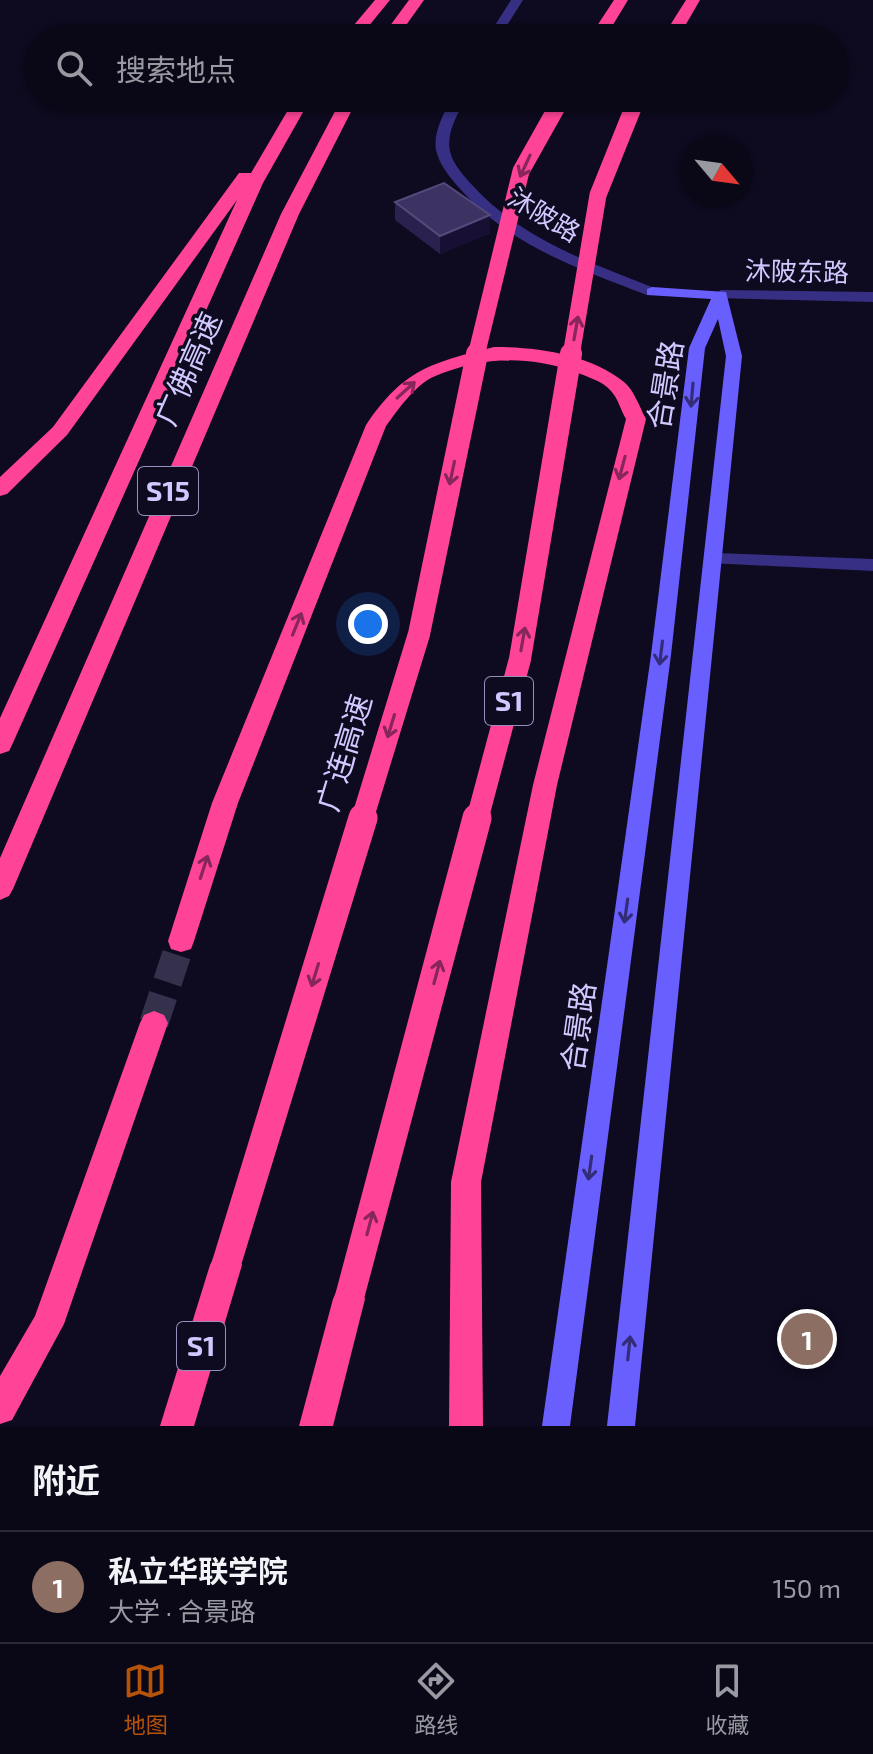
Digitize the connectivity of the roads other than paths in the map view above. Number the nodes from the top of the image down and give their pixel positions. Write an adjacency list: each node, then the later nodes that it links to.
1 (383, 0): 6 (highway)
2 (417, 0): 7 (highway)
3 (517, 0): 8 (street)
4 (621, 0): 9 (highway)
5 (692, 2): 10 (highway)
6 (363, 24)
7 (399, 24)
8 (502, 24)
9 (606, 24)
10 (679, 24)
11 (293, 112): 19 (highway)
12 (295, 112): 22 (highway, 广佛高速 / S15)
13 (343, 112): 23 (highway, 广佛高速 / S15)
14 (452, 112): 17 (street, 沐陂路)
15 (554, 112): 27 (highway, 广连高速 / S1, one-way to 27, bridge)
16 (631, 112): 28 (highway, S1, one-way to 16, bridge)
17 (721, 295): 18 (street, 沐陂东路); 20 (street, 合景路); 30 (street, 合景路, one-way to 30)
18 (873, 297)
19 (0, 489)
20 (715, 559): 21 (street); 31 (street, 合景路, one-way to 20)
21 (873, 565)
22 (0, 745)
23 (0, 889)
24 (181, 941): 29 (highway, one-way to 29)
25 (154, 1023): 26 (highway)
26 (0, 1408)
27 (177, 1426)
28 (316, 1426)
29 (466, 1426)
30 (556, 1426)
31 (621, 1426)

